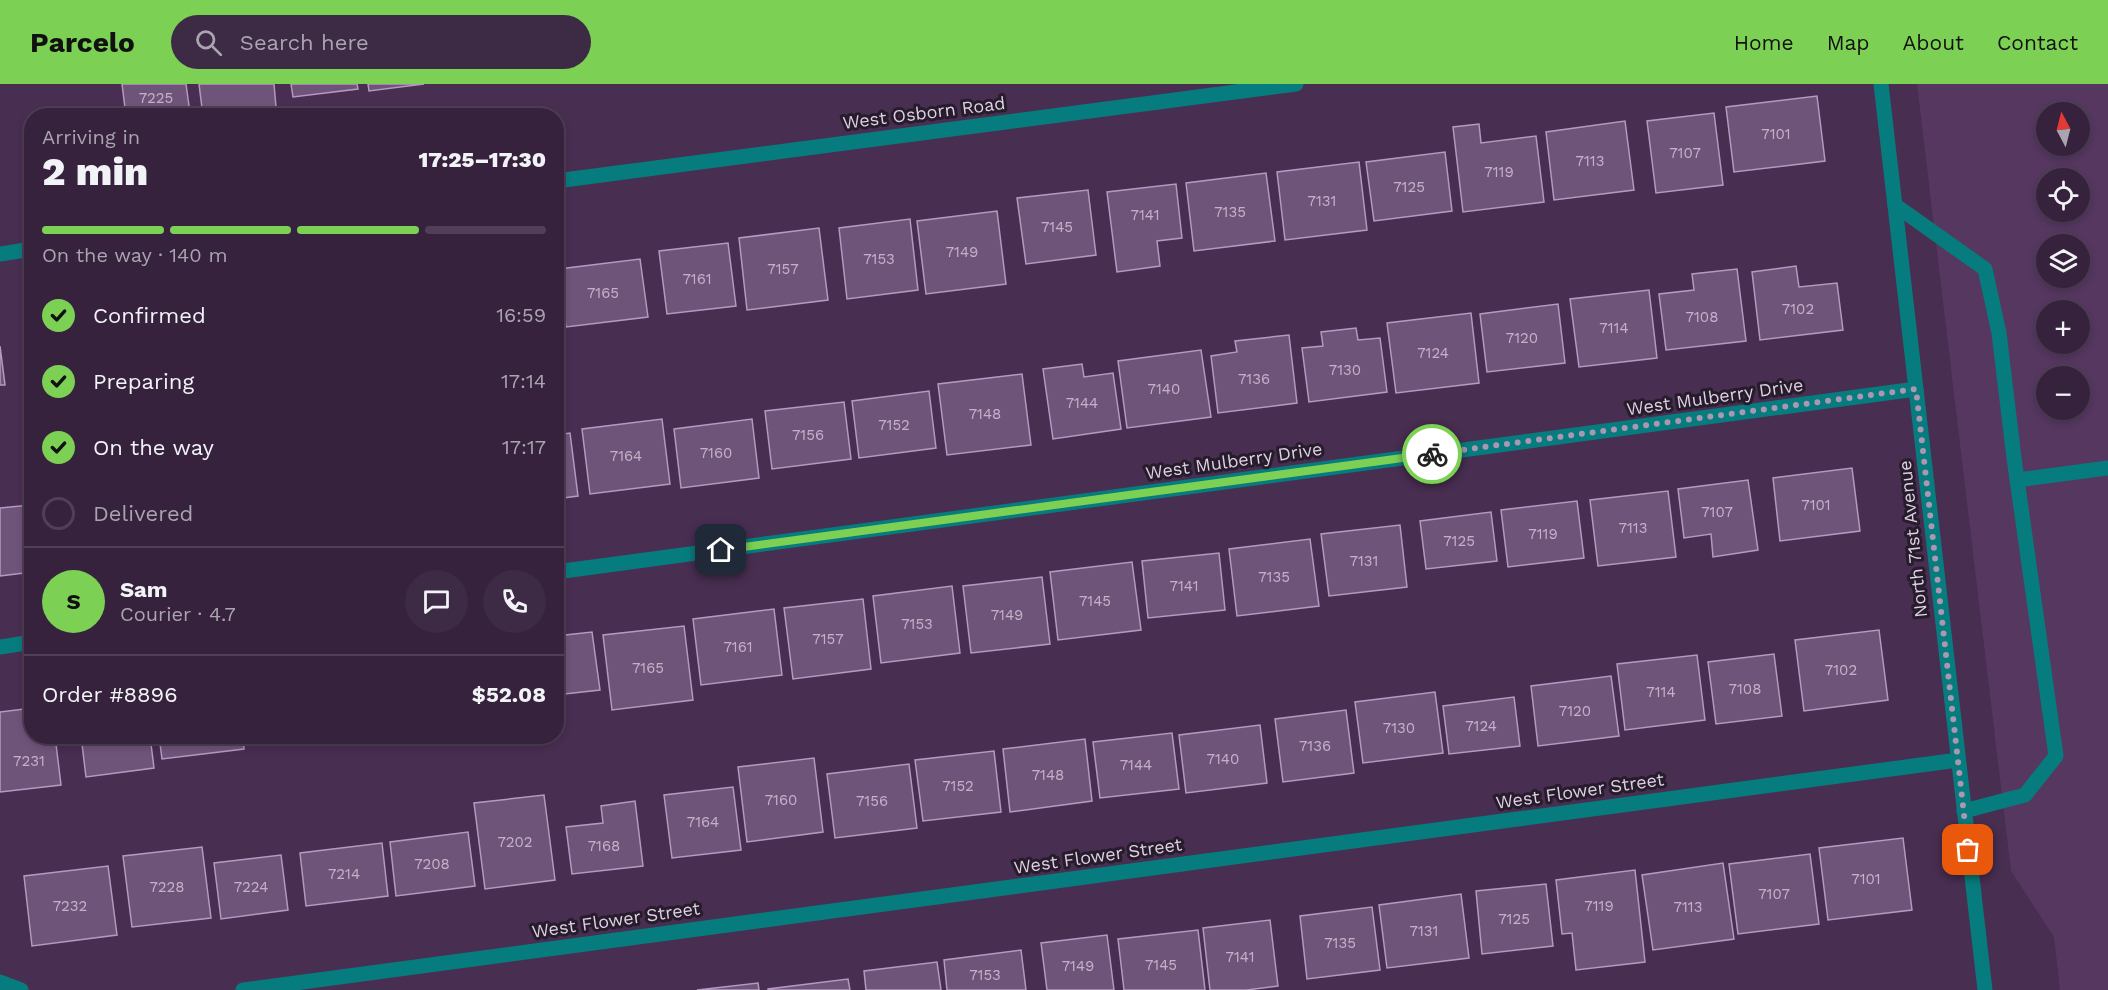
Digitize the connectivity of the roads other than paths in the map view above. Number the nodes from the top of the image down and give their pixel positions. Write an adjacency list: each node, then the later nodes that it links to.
1 (1296, 84): 3 (street, West Osborn Road)
2 (1881, 84): 4 (street, North 71st Avenue)
3 (564, 180)
4 (1895, 205): 7 (street, North 71st Avenue); 9 (street)
5 (24, 250): 6 (street)
6 (0, 254)
7 (1916, 389): 10 (street, West Mulberry Drive); 13 (street, North 71st Avenue)
8 (2108, 468): 9 (street)
9 (2017, 480): 14 (street)
10 (564, 571)
11 (24, 643): 12 (street)
12 (0, 647)
13 (1958, 760): 14 (street, North 71st Avenue); 17 (street, West Flower Street)
14 (1964, 811): 18 (street, North 71st Avenue)
15 (0, 982): 16 (street)
16 (21, 990)
17 (243, 990)
18 (1985, 990)

